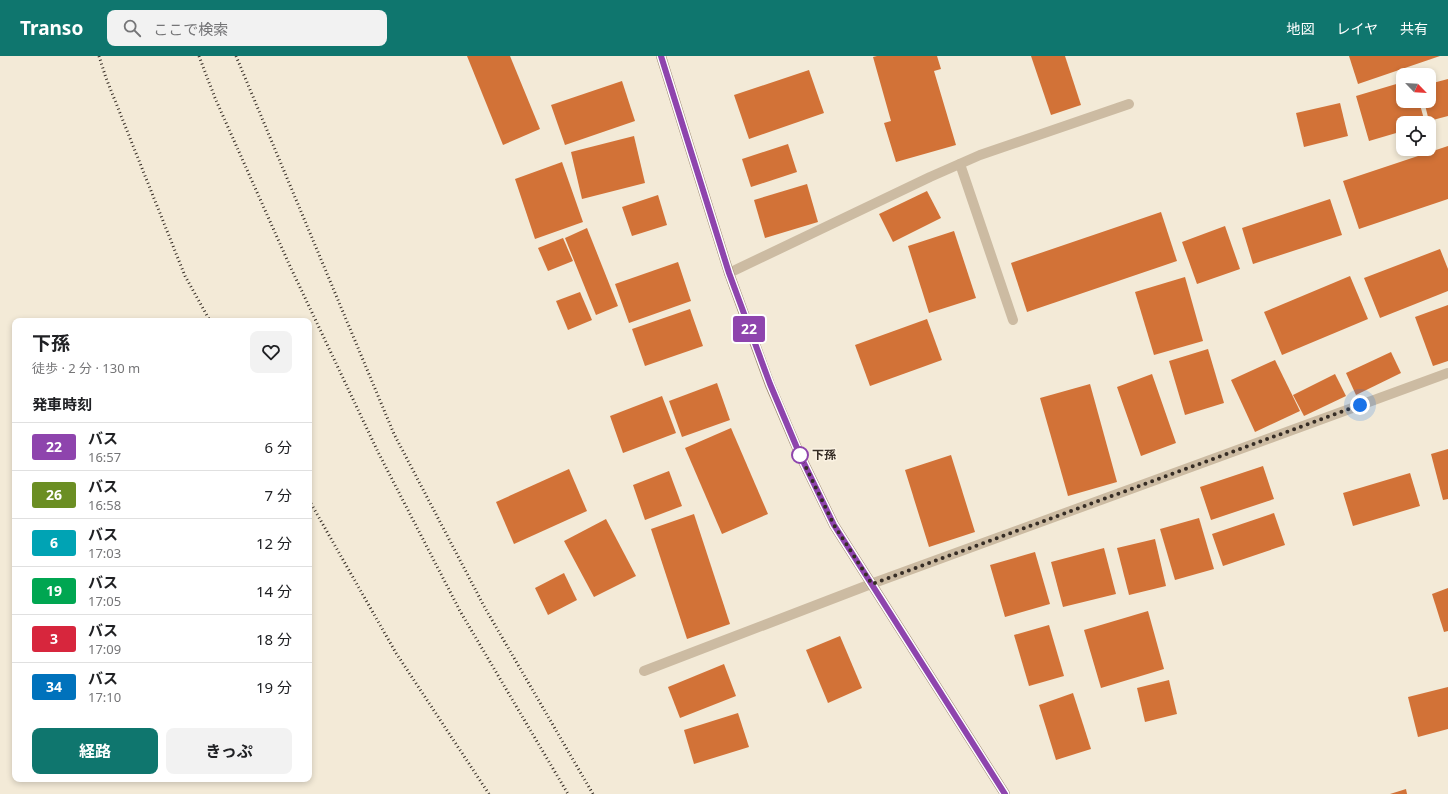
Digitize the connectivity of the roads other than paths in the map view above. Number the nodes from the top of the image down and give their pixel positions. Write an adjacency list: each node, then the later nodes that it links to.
1 (661, 56): 4 (street)
2 (1129, 104): 3 (street)
3 (960, 164): 4 (street); 5 (street)
4 (729, 273): 7 (street)
5 (1013, 320)
6 (1448, 373): 7 (street)
7 (872, 584): 8 (street); 9 (street)
8 (644, 671)
9 (1005, 794)

